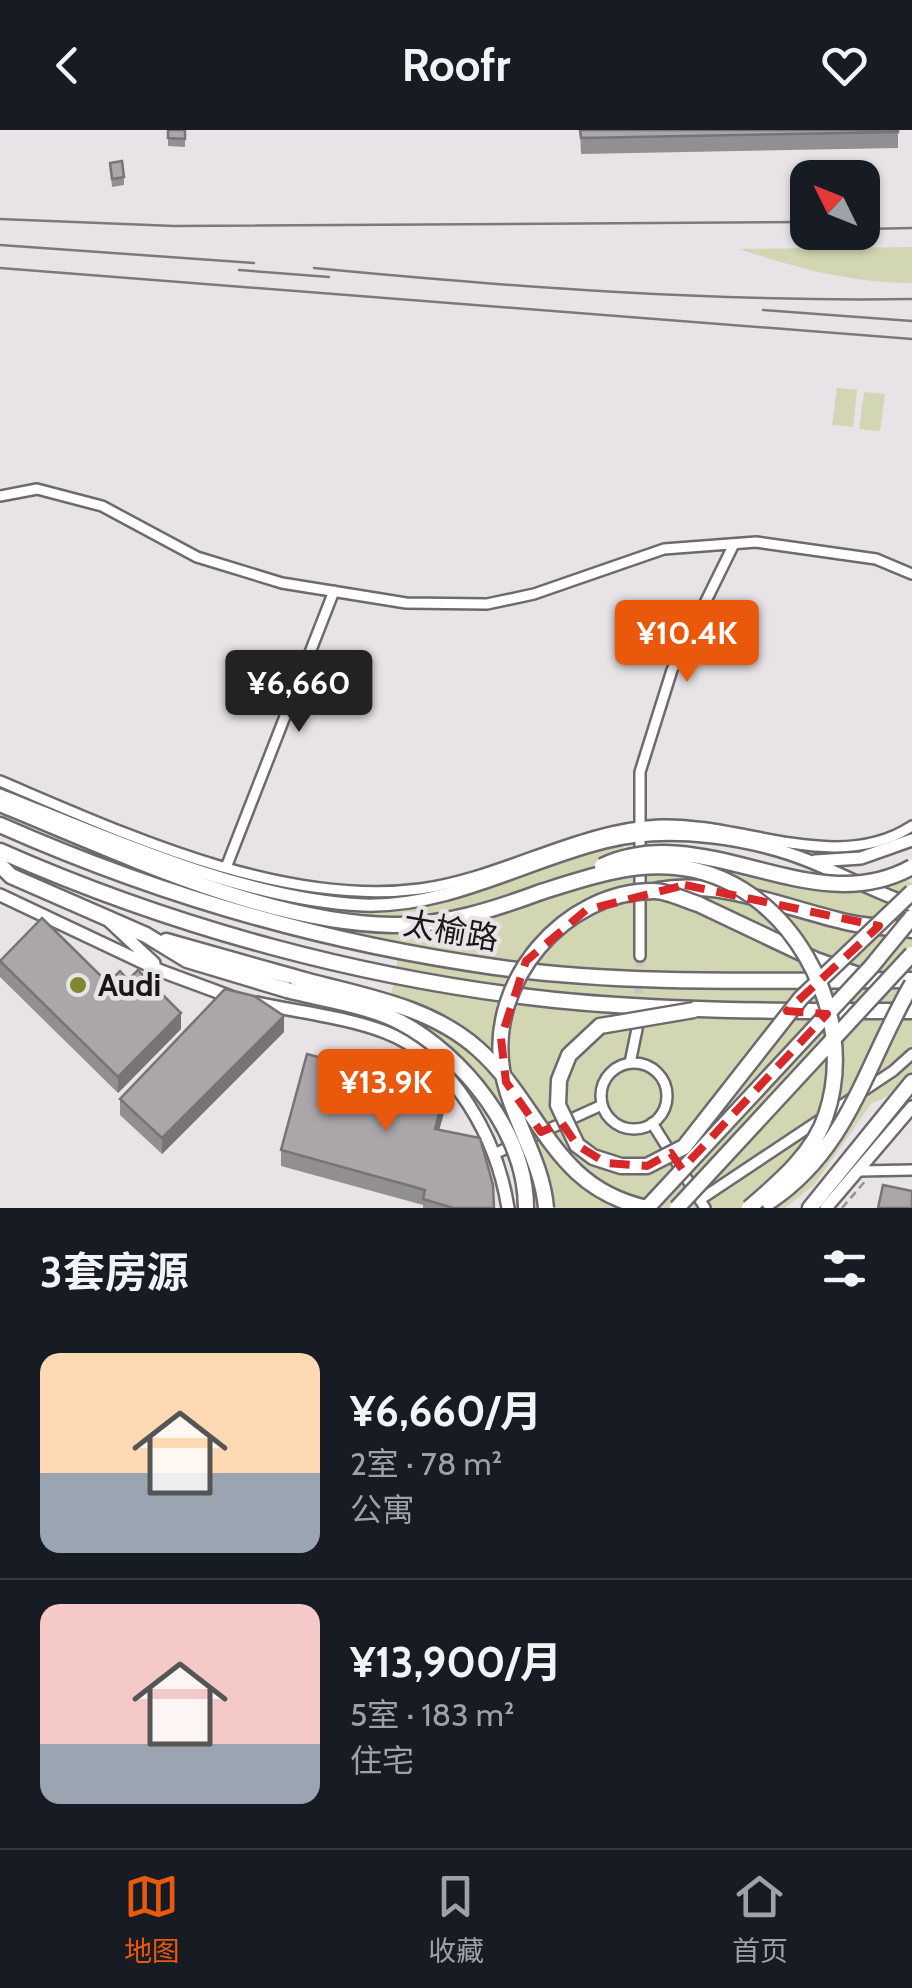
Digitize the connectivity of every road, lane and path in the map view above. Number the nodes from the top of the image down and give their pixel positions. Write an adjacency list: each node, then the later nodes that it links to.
1 (0, 496): 4 (street)
2 (734, 544): 3 (street); 4 (street); 10 (street)
3 (912, 574)
4 (334, 592): 14 (street)
5 (0, 780): 14 (street)
6 (0, 795): 10 (main road)
7 (0, 804): 17 (highway, bridge)
8 (0, 825): 28 (highway, 太榆路)
9 (912, 826): 10 (street)
10 (642, 832): 13 (main road); 14 (street); 26 (street)
11 (912, 840): 13 (main road)
12 (0, 851): 31 (highway, 太榆路)
13 (810, 861): 21 (main road)
14 (228, 865)
15 (912, 867): 17 (highway, bridge)
16 (4, 871): 23 (highway)
17 (560, 886): 49 (highway, bridge)
18 (656, 891): 24 (highway); 28 (highway, bridge); 46 (highway, bridge)
19 (912, 892): 31 (highway, bridge)
20 (0, 895): 27 (main road)
21 (912, 905)
22 (912, 917): 47 (highway, bridge)
23 (106, 918): 27 (main road); 30 (highway)
24 (912, 930)
25 (912, 954): 48 (highway, bridge)
26 (640, 956)
27 (161, 971): 40 (main road)
28 (874, 980): 29 (highway, 太榆路)
29 (912, 982): 49 (highway, bridge)
30 (290, 983): 45 (highway, bridge); 47 (highway, bridge)
31 (694, 1010): 32 (highway, 太榆路)
32 (912, 1011)
33 (637, 1030): 35 (street)
34 (912, 1054): 43 (street)
35 (630, 1063): 37 (street); 39 (street)
36 (912, 1082): 50 (highway)
37 (602, 1105): 39 (street); 40 (street)
38 (912, 1107): 42 (main road)
39 (652, 1123): 43 (street)
40 (494, 1154): 44 (main road); 45 (main road)
41 (912, 1170): 42 (street)
42 (859, 1171): 51 (main road)
43 (703, 1203)
44 (508, 1208)
45 (527, 1208)
46 (546, 1208)
47 (647, 1208)
48 (677, 1208)
49 (747, 1208)
50 (810, 1208)
51 (826, 1208)

